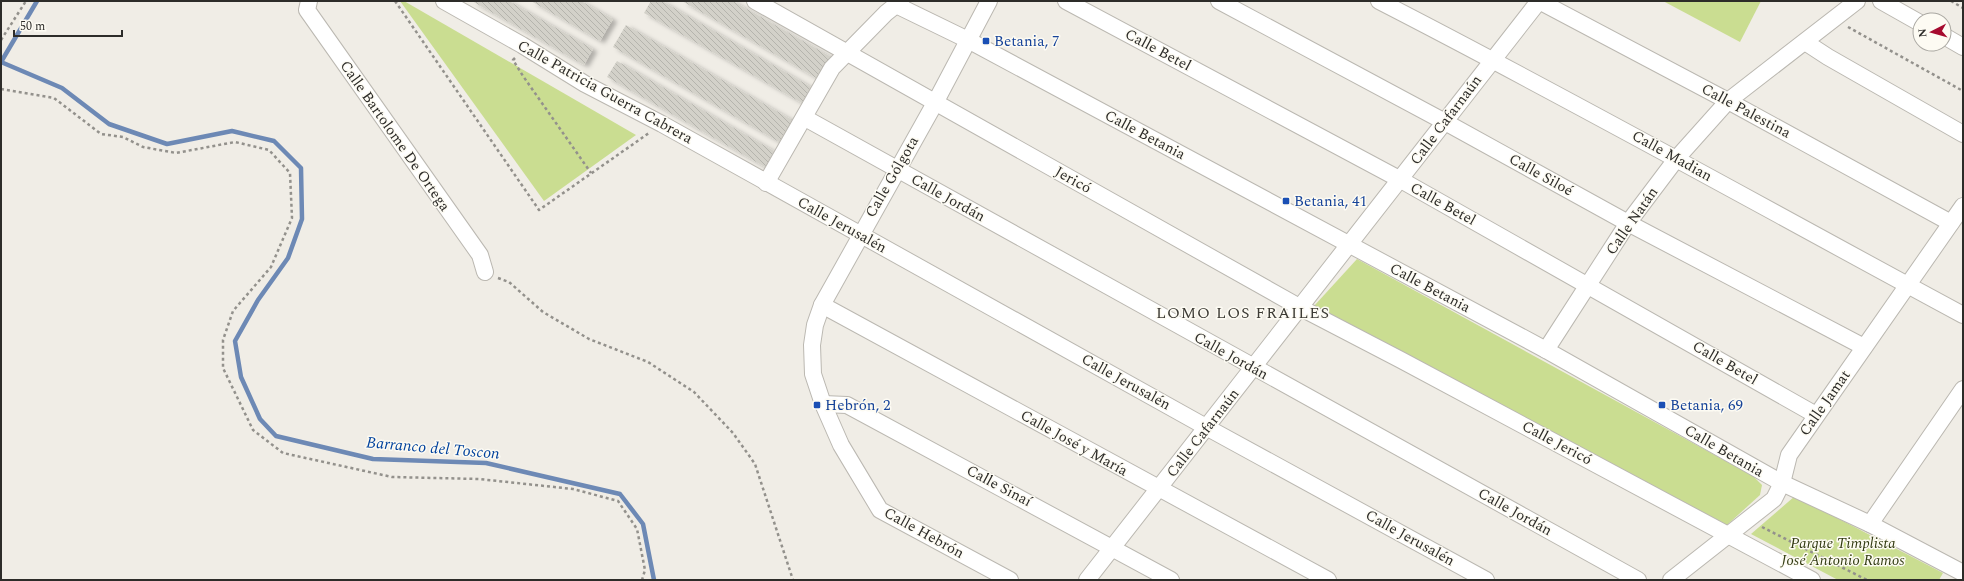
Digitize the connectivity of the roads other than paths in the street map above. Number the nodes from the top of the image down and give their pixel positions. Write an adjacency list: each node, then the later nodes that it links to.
1 (309, 1): 33 (street, Calle Bartolome De Ortega)
2 (444, 1): 27 (street, Calle Patricia Guerra Cabrera)
3 (755, 1): 17 (street, Jericó)
4 (989, 1): 13 (street, Calle Gólgota)
5 (1066, 1): 26 (street, Calle Betel)
6 (1219, 1): 22 (street, Calle Siloé)
7 (1379, 1): 18 (street, Calle Madian)
8 (1539, 1): 18 (street, Calle Cafarnaún); 19 (street, Calle Palestina)
9 (1857, 1): 15 (street, Calle Natán)
10 (1881, 1): 12 (street)
11 (898, 3): 13 (street, Calle Betania); 17 (street)
12 (1912, 18)
13 (968, 40): 20 (street, Calle Gólgota); 32 (street, Calle Betania)
14 (1952, 41): 16 (street)
15 (1805, 42): 19 (street, Calle Natán); 23 (street)
16 (1963, 47)
17 (845, 53): 20 (street, Jericó); 21 (street)
18 (1493, 60): 22 (street, Calle Cafarnaún); 24 (street, Calle Madian)
19 (1728, 101): 24 (street, Calle Natán); 30 (street, Calle Palestina)
20 (935, 103): 25 (street, Calle Gólgota); 37 (street, Jericó)
21 (805, 118): 25 (street, Calle Jordán); 27 (street)
22 (1445, 122): 26 (street, Calle Cafarnaún); 29 (street, Calle Siloé)
23 (1963, 134)
24 (1677, 158): 29 (street, Calle Natán); 34 (street, Calle Madian)
25 (896, 169): 31 (street, Calle Gólgota); 41 (street, Calle Jordán)
26 (1401, 180): 32 (street, Calle Cafarnaún); 35 (street, Calle Betel)
27 (766, 183): 31 (street, Calle Jerusalén)
28 (1963, 206): 30 (street, Calle Jamat)
29 (1628, 223): 35 (street, Calle Natán); 39 (street, Calle Siloé)
30 (1951, 223): 34 (street, Calle Jamat)
31 (859, 235): 36 (street, Calle Gólgota); 45 (street, Calle Jerusalén)
32 (1348, 245): 37 (street, Calle Cafarnaún); 40 (street, Calle Betania)
33 (485, 272)
34 (1907, 285): 38 (street, Calle Madian); 39 (street, Calle Jamat)
35 (1589, 286): 40 (street, Calle Natán); 44 (street, Calle Betel)
36 (822, 305): 43 (street, Calle Gólgota); 47 (street, Calle José y María)
37 (1301, 308): 41 (street, Calle Cafarnaún); 49 (street, Calle Jericó)
38 (1963, 315)
39 (1864, 347): 44 (street, Calle Jamat)
40 (1546, 350): 46 (street, Calle Betania)
41 (1254, 368): 45 (street, Calle Cafarnaún); 58 (street, Calle Jordán)
42 (1963, 389): 48 (street)
43 (823, 404): 50 (street, Calle Sinaí); 53 (street, Calle Hebrón)
44 (1816, 416): 46 (street, Calle Jamat)
45 (1206, 427): 47 (street, Calle Cafarnaún); 57 (street, Calle Jerusalén)
46 (1782, 483): 48 (street, Calle Betania); 49 (street, Calle Jamat)
47 (1159, 489): 50 (street, Calle Cafarnaún); 56 (street, Calle José y María)
48 (1870, 524): 51 (street, Calle Betania)
49 (1727, 535): 59 (street, Calle Jamat); 60 (street, Calle Jericó)
50 (1113, 548): 54 (street, Calle Cafarnaún); 55 (street, Calle Sinaí)
51 (1963, 573)
52 (1963, 577): 61 (street)
53 (1010, 580)
54 (1088, 580)
55 (1171, 580)
56 (1328, 580)
57 (1486, 580)
58 (1638, 580)
59 (1671, 580)
60 (1812, 580)
61 (1961, 580)

